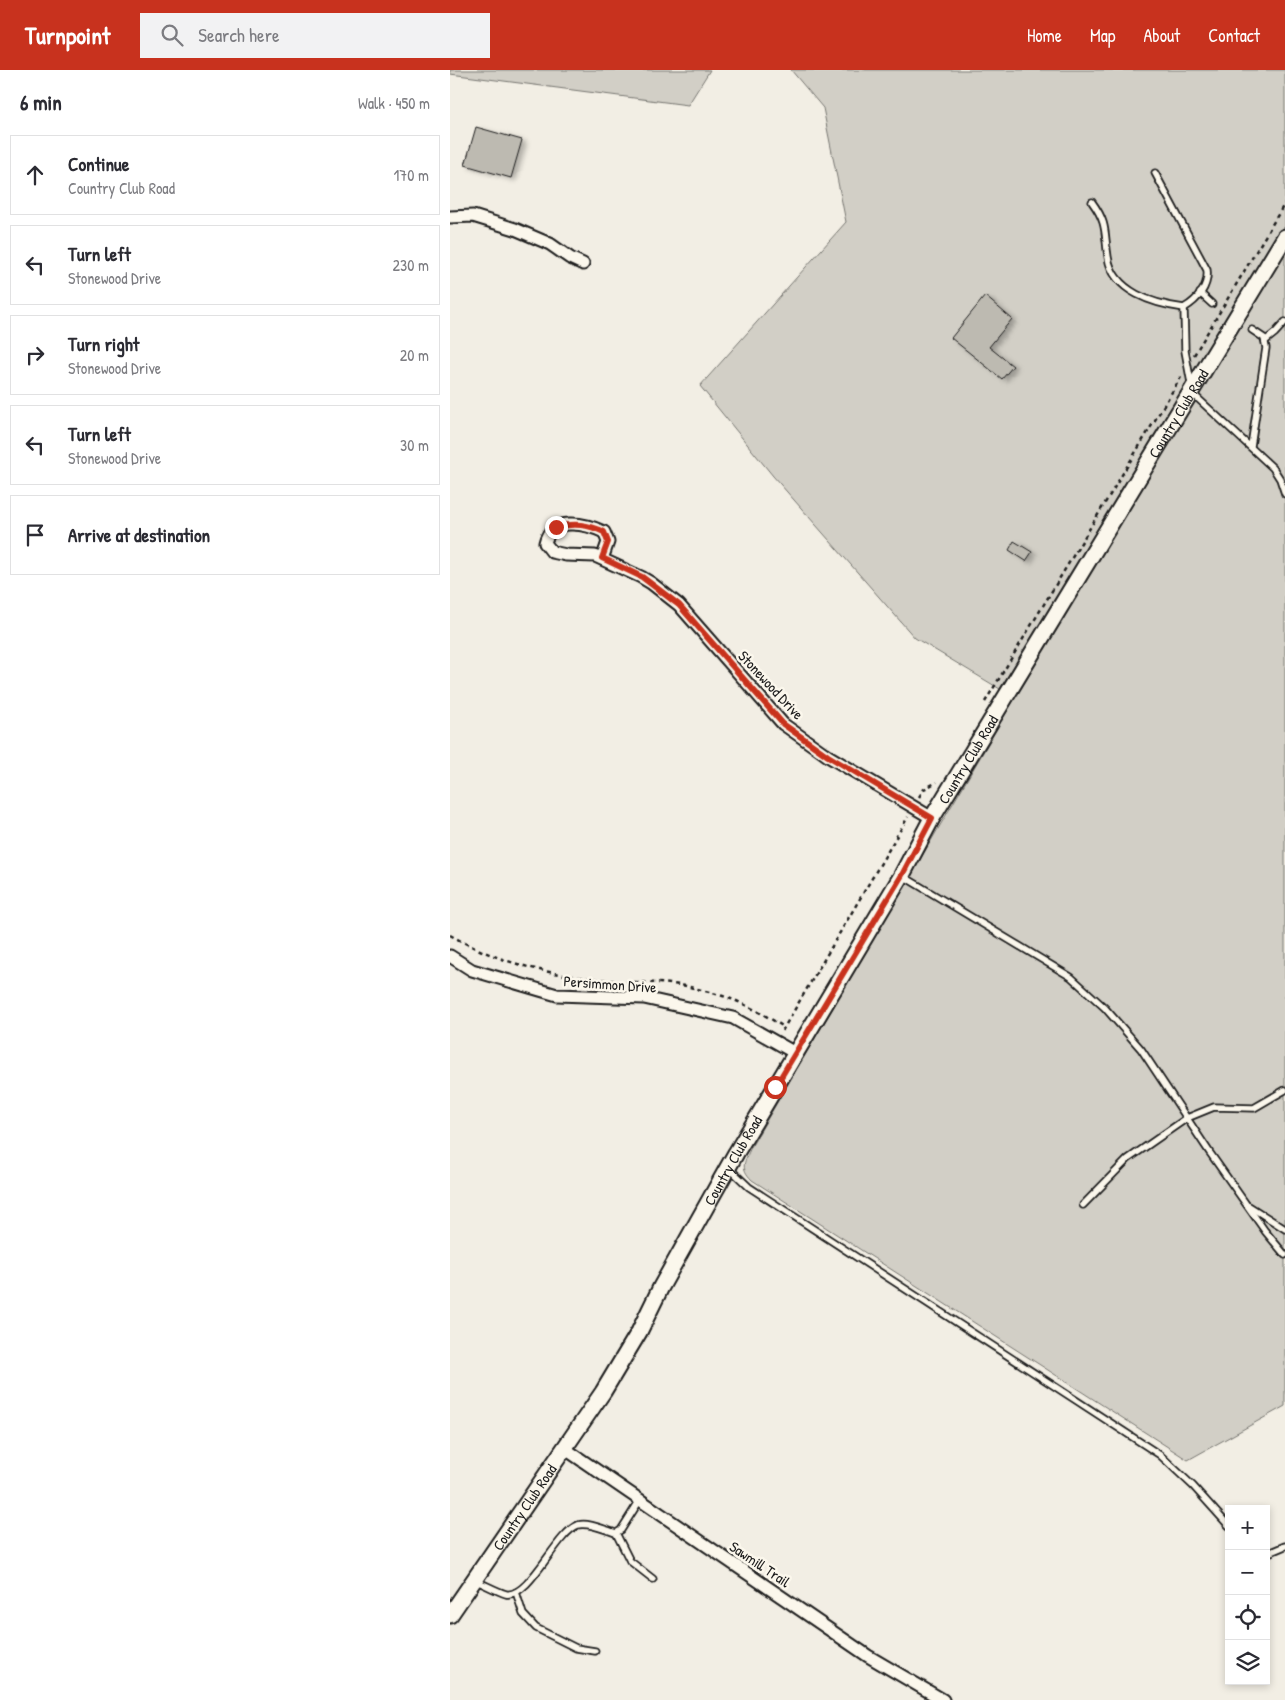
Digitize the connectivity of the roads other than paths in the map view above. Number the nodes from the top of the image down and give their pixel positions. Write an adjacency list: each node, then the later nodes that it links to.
1 (1155, 173): 6 (lane)
2 (1092, 202): 8 (lane)
3 (450, 216): 5 (street)
4 (1285, 237): 12 (street, Country Club Road)
5 (583, 264)
6 (1200, 293): 7 (lane); 8 (lane)
7 (1212, 304)
8 (1184, 308): 12 (lane)
9 (1285, 322): 11 (lane)
10 (1252, 330): 11 (lane)
11 (1264, 341): 13 (lane)
12 (1192, 390): 13 (lane); 16 (street, Country Club Road)
13 (1251, 446): 14 (lane)
14 (1285, 494)
15 (602, 558): 15 (street, Stonewood Drive); 16 (street, Stonewood Drive)
16 (932, 818): 17 (street, Country Club Road)
17 (902, 875): 19 (street, Country Club Road); 21 (lane)
18 (450, 956): 19 (street, Persimmon Drive)
19 (795, 1053): 22 (street, Country Club Road)
20 (1285, 1090): 21 (lane)
21 (1187, 1118): 23 (lane); 24 (lane)
22 (729, 1168): 27 (street, Country Club Road); 29 (lane)
23 (1246, 1204): 25 (lane); 26 (lane)
24 (1082, 1205)
25 (1285, 1229)
26 (1285, 1255)
27 (564, 1448): 28 (street, Sawmill Trail); 34 (street, Country Club Road)
28 (640, 1500): 30 (lane); 38 (street, Sawmill Trail)
29 (1225, 1522)
30 (616, 1533): 33 (lane); 35 (lane)
31 (1285, 1546): 32 (lane)
32 (1270, 1552)
33 (653, 1579)
34 (474, 1580): 35 (lane); 36 (street, Country Club Road)
35 (516, 1592): 37 (lane)
36 (450, 1615)
37 (595, 1651)
38 (943, 1700)

